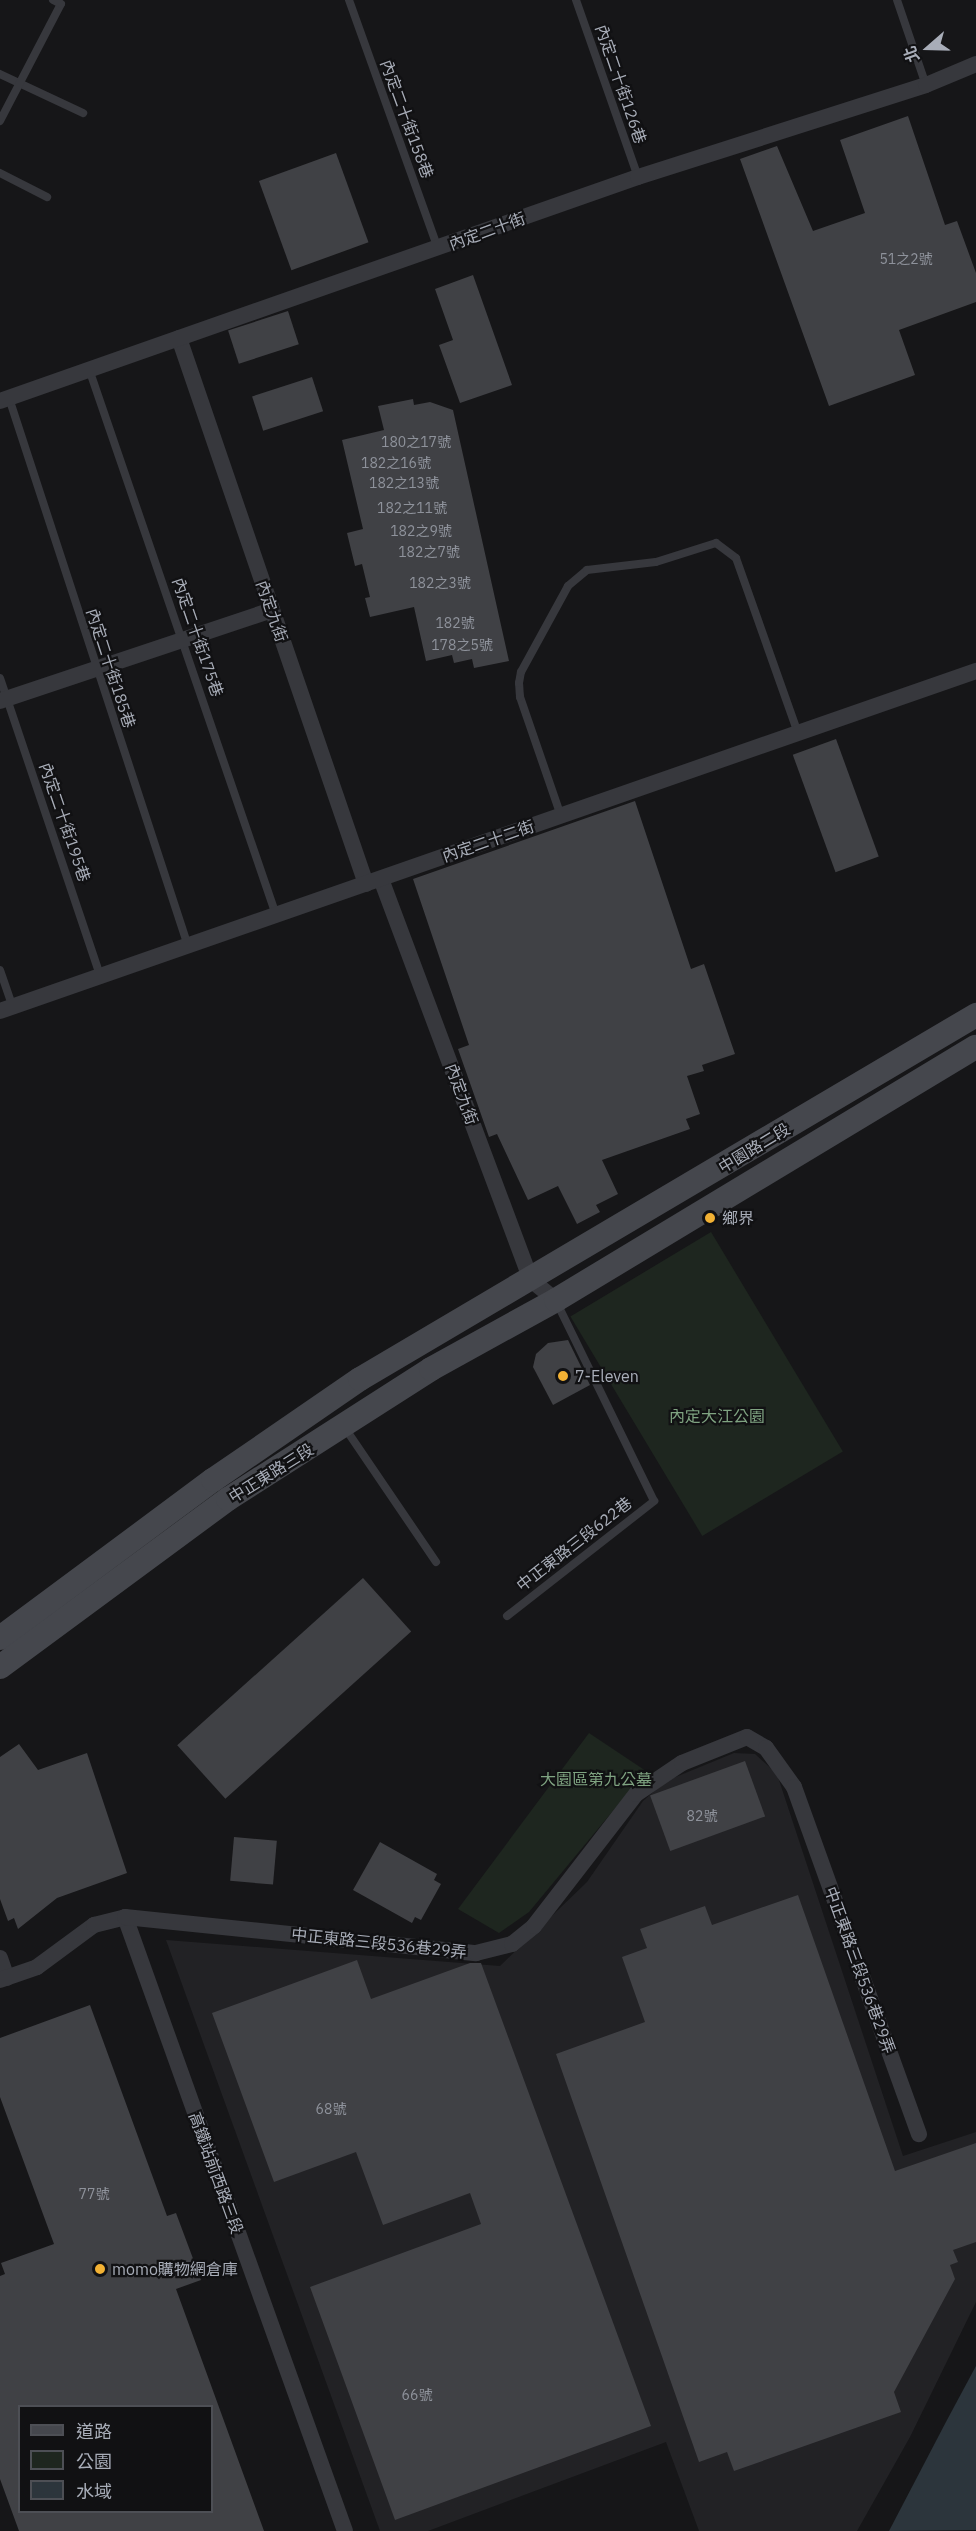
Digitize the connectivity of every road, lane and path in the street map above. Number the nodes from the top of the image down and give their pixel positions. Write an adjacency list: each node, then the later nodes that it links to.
1 (53, 0): 7 (lane)
2 (350, 0): 14 (lane, 內定二十街158巷)
3 (576, 0): 12 (lane, 內定二十街126巷)
4 (897, 0): 8 (lane)
5 (976, 64): 8 (street, 內定二十街)
6 (0, 74): 7 (lane)
7 (20, 84): 9 (lane); 10 (lane)
8 (926, 85): 12 (street, 內定二十街)
9 (83, 113)
10 (0, 121)
11 (0, 173): 13 (lane)
12 (638, 177): 14 (street, 內定二十街)
13 (47, 197)
14 (438, 248): 15 (street, 內定二十街)
15 (179, 338): 16 (street, 內定二十街); 18 (street, 內定九街)
16 (89, 369): 17 (street, 內定二十街); 19 (lane, 內定二十街175巷)
17 (5, 399): 20 (lane, 內定二十街185巷)
18 (272, 610): 19 (street); 26 (street, 內定九街)
19 (184, 640): 20 (street); 27 (lane, 內定二十街175巷)
20 (95, 669): 23 (street); 28 (lane, 內定二十街185巷)
21 (976, 671): 24 (street, 內定二十二街)
22 (0, 678): 23 (lane, 內定二十街195巷)
23 (4, 700): 30 (lane, 內定二十街195巷)
24 (798, 733): 25 (street, 內定二十二街); 25 (lane)
25 (561, 816): 26 (street, 內定二十二街)
26 (374, 881): 27 (street, 內定二十二街); 34 (street, 內定九街)
27 (276, 915): 28 (street, 內定二十二街)
28 (188, 946): 30 (street, 內定二十二街)
29 (0, 970): 31 (lane)
30 (100, 976): 31 (street, 內定二十二街)
31 (6, 1009)
32 (976, 1015): 34 (main road, 中園路二段)
33 (976, 1047): 35 (main road, 中園路二段)
34 (531, 1280): 35 (street); 39 (main road, 中園路二段)
35 (556, 1300): 36 (main road, 中正東路三段); 38 (lane, 中正東路三段622巷)
36 (345, 1427): 37 (lane); 40 (main road, 中正東路三段)
37 (436, 1562)
38 (507, 1616)
39 (0, 1638)
40 (0, 1667)
41 (124, 1917): 43 (street, 中正東路三段536巷29弄); 44 (street, 中正東路三段536巷29弄); 45 (street, 高鐵站前西路三段)
42 (0, 1958): 43 (street)
43 (3, 1979)
44 (919, 2134)
45 (345, 2531)

